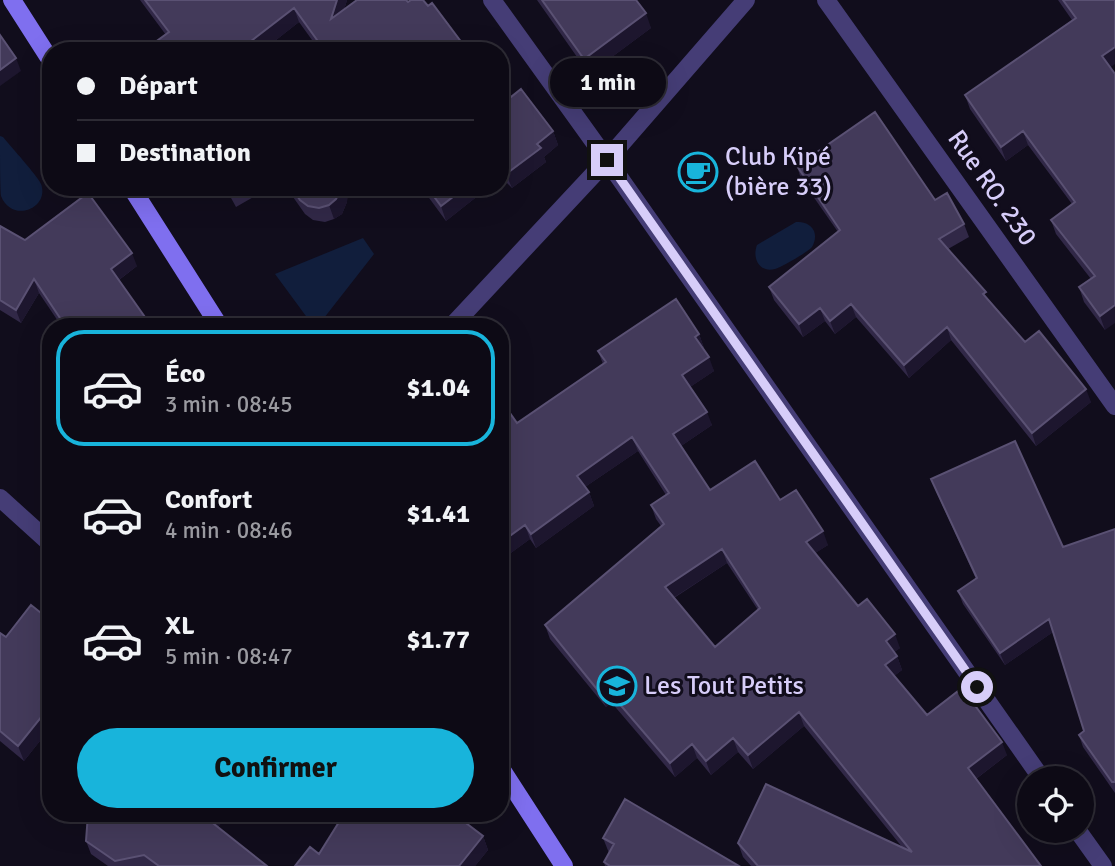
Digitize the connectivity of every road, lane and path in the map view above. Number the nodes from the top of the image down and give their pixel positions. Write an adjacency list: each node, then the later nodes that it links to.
1 (12, 0): 5 (street)
2 (492, 0): 6 (street)
3 (747, 0): 6 (street)
4 (826, 0): 10 (street, Rue RO. 230)
5 (42, 47)
6 (607, 160): 9 (street); 13 (street)
7 (137, 196): 8 (street)
8 (214, 318)
9 (459, 318)
10 (1115, 406)
11 (0, 498): 12 (street)
12 (42, 536)
13 (1033, 766)
14 (509, 781): 16 (street)
15 (1087, 843): 17 (street)
16 (564, 866)
17 (1103, 866)

